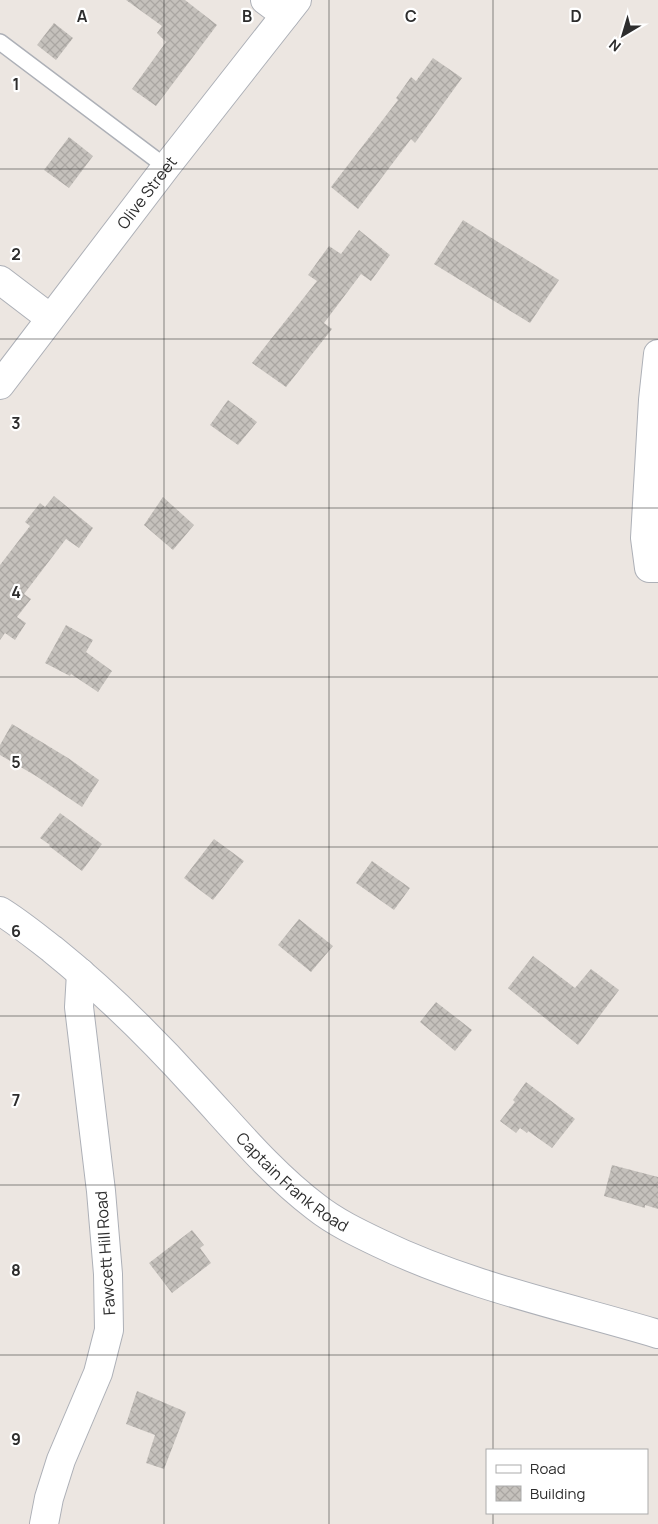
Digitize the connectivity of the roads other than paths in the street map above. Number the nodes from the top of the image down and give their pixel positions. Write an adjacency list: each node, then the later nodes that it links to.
1 (282, 5): 3 (street, Olive Street)
2 (0, 42): 3 (lane)
3 (166, 167): 5 (street, Olive Street)
4 (0, 280): 5 (street)
5 (50, 318): 7 (street, Olive Street)
6 (658, 354): 8 (street)
7 (0, 385)
8 (654, 568)
9 (0, 910): 10 (street, Captain Frank Road)
10 (81, 972): 11 (street, Captain Frank Road); 12 (street, Fawcett Hill Road)
11 (658, 1334)
12 (44, 1524)

